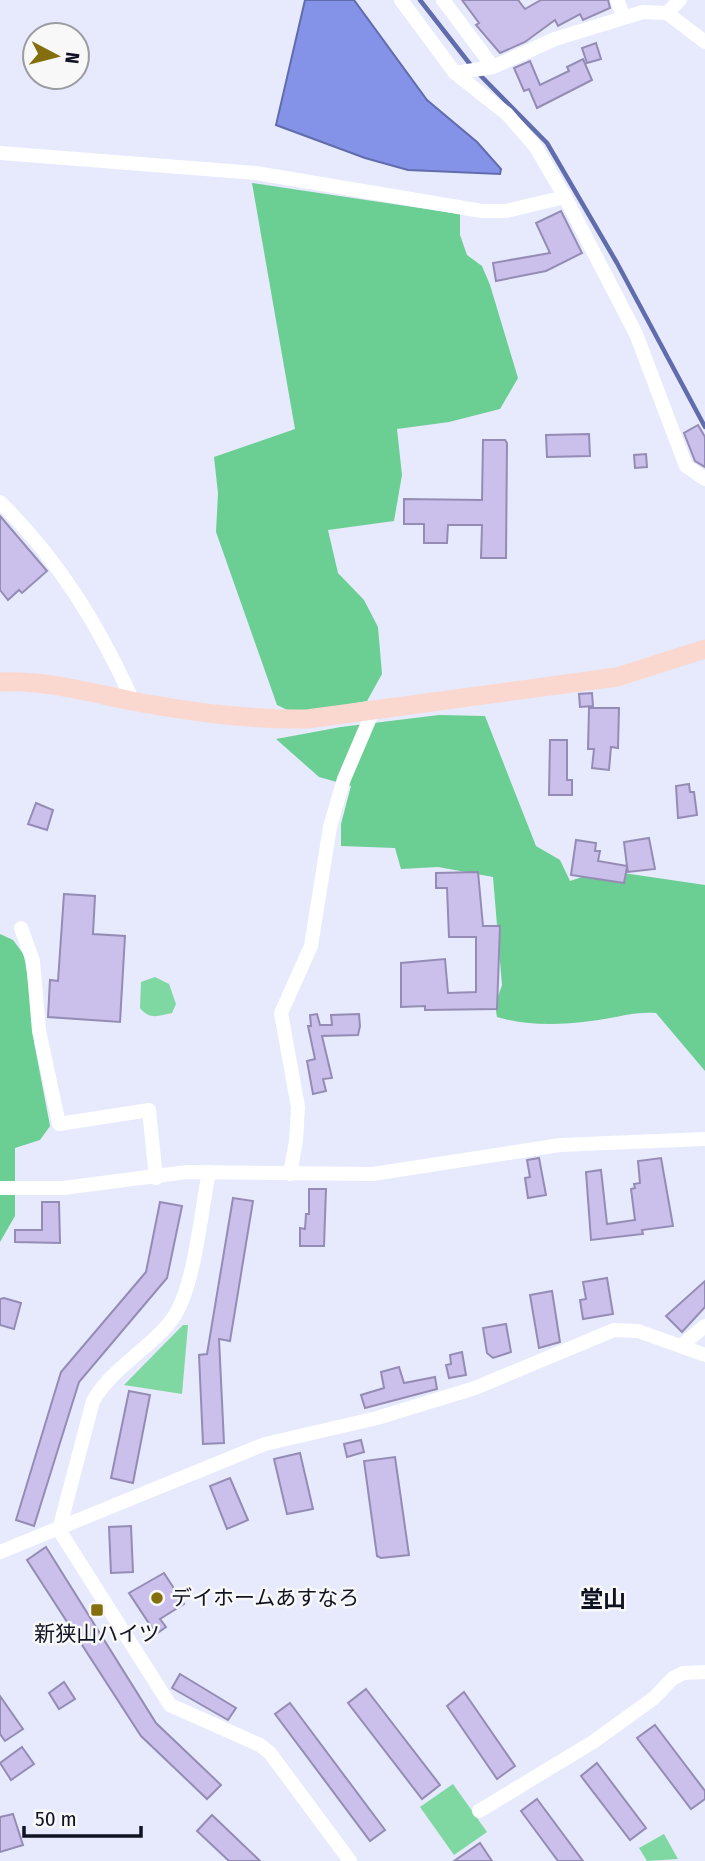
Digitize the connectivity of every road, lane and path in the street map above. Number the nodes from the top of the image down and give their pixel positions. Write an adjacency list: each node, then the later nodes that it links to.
1 (401, 0): 9 (street)
2 (443, 0): 8 (street)
3 (617, 0): 6 (street)
4 (680, 0): 5 (street)
5 (667, 13): 6 (street); 7 (street)
6 (624, 17): 8 (street)
7 (705, 42)
8 (490, 67): 9 (street)
9 (459, 72): 11 (street)
10 (0, 153): 11 (street)
11 (565, 197): 12 (street)
12 (705, 479)
13 (0, 502): 16 (street)
14 (705, 649): 17 (street)
15 (0, 682): 16 (street)
16 (133, 701): 17 (street)
17 (373, 711): 21 (street)
18 (21, 928): 22 (street)
19 (705, 1139): 21 (street)
20 (209, 1172): 21 (street); 22 (street); 27 (street)
21 (289, 1174)
22 (156, 1178): 23 (street)
23 (0, 1188)
24 (705, 1326): 25 (street)
25 (681, 1346): 26 (street); 27 (street)
26 (705, 1355)
27 (59, 1530): 28 (street); 31 (street)
28 (0, 1552)
29 (705, 1672): 30 (street)
30 (479, 1811)
31 (350, 1861)

